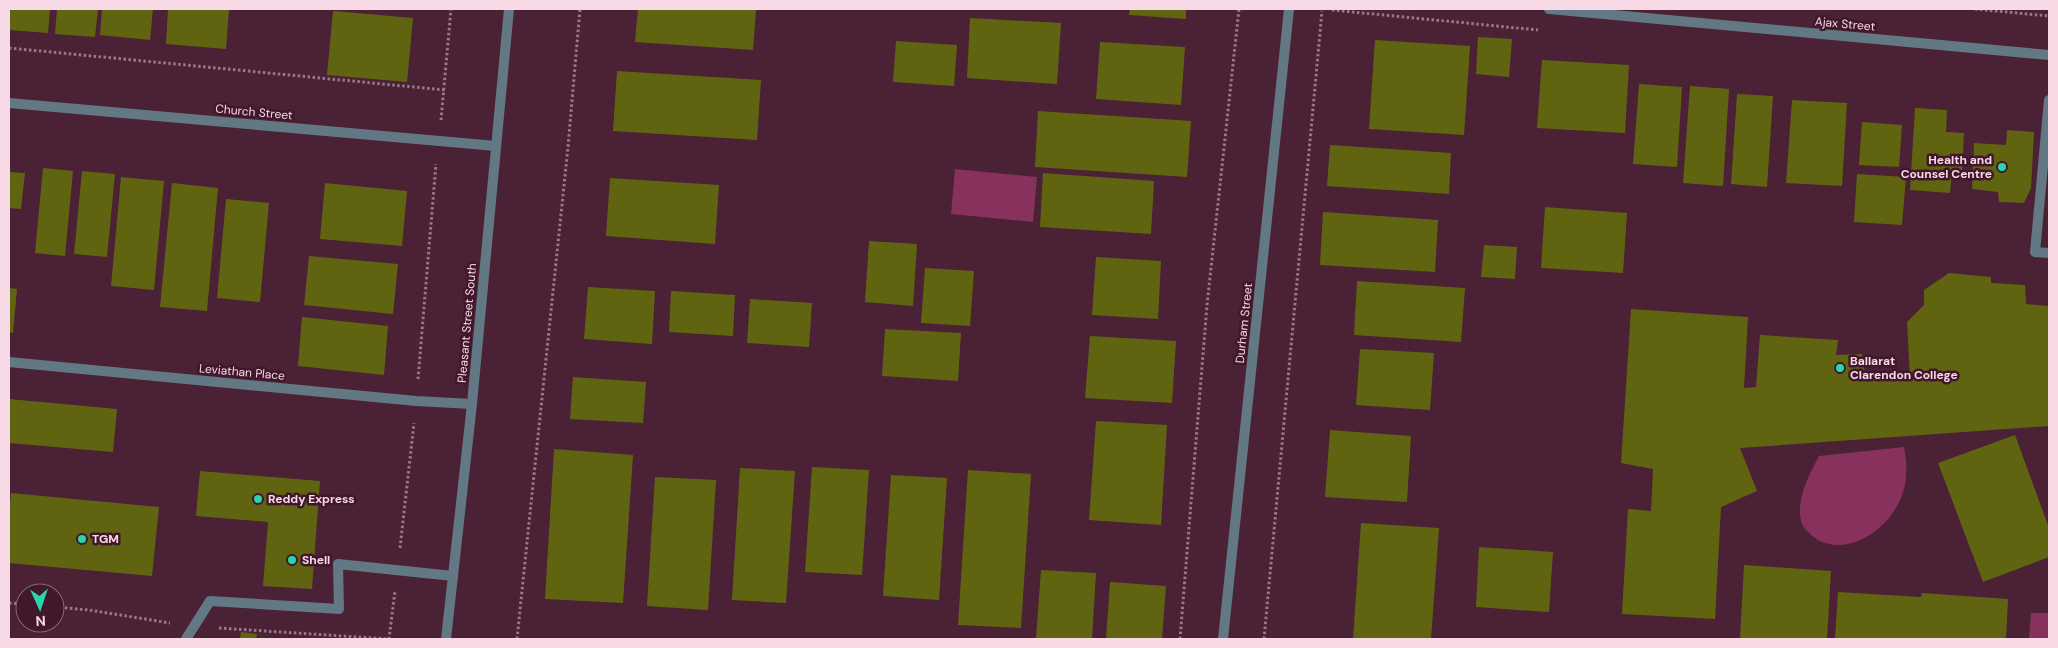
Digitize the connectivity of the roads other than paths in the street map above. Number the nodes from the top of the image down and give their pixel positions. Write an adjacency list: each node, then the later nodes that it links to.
1 (509, 9): 7 (street, Pleasant Street South)
2 (1289, 9): 14 (street, Durham Street)
3 (1549, 9): 4 (street, Ajax Street)
4 (2049, 55)
5 (2049, 100): 8 (street)
6 (9, 103): 7 (street, Church Street)
7 (496, 146): 10 (street, Pleasant Street South)
8 (2049, 253)
9 (9, 362): 10 (street, Leviathan Place)
10 (472, 404): 11 (street, Pleasant Street South)
11 (453, 576): 12 (street); 13 (street, Pleasant Street South)
12 (186, 639)
13 (446, 639)
14 (1223, 639)

